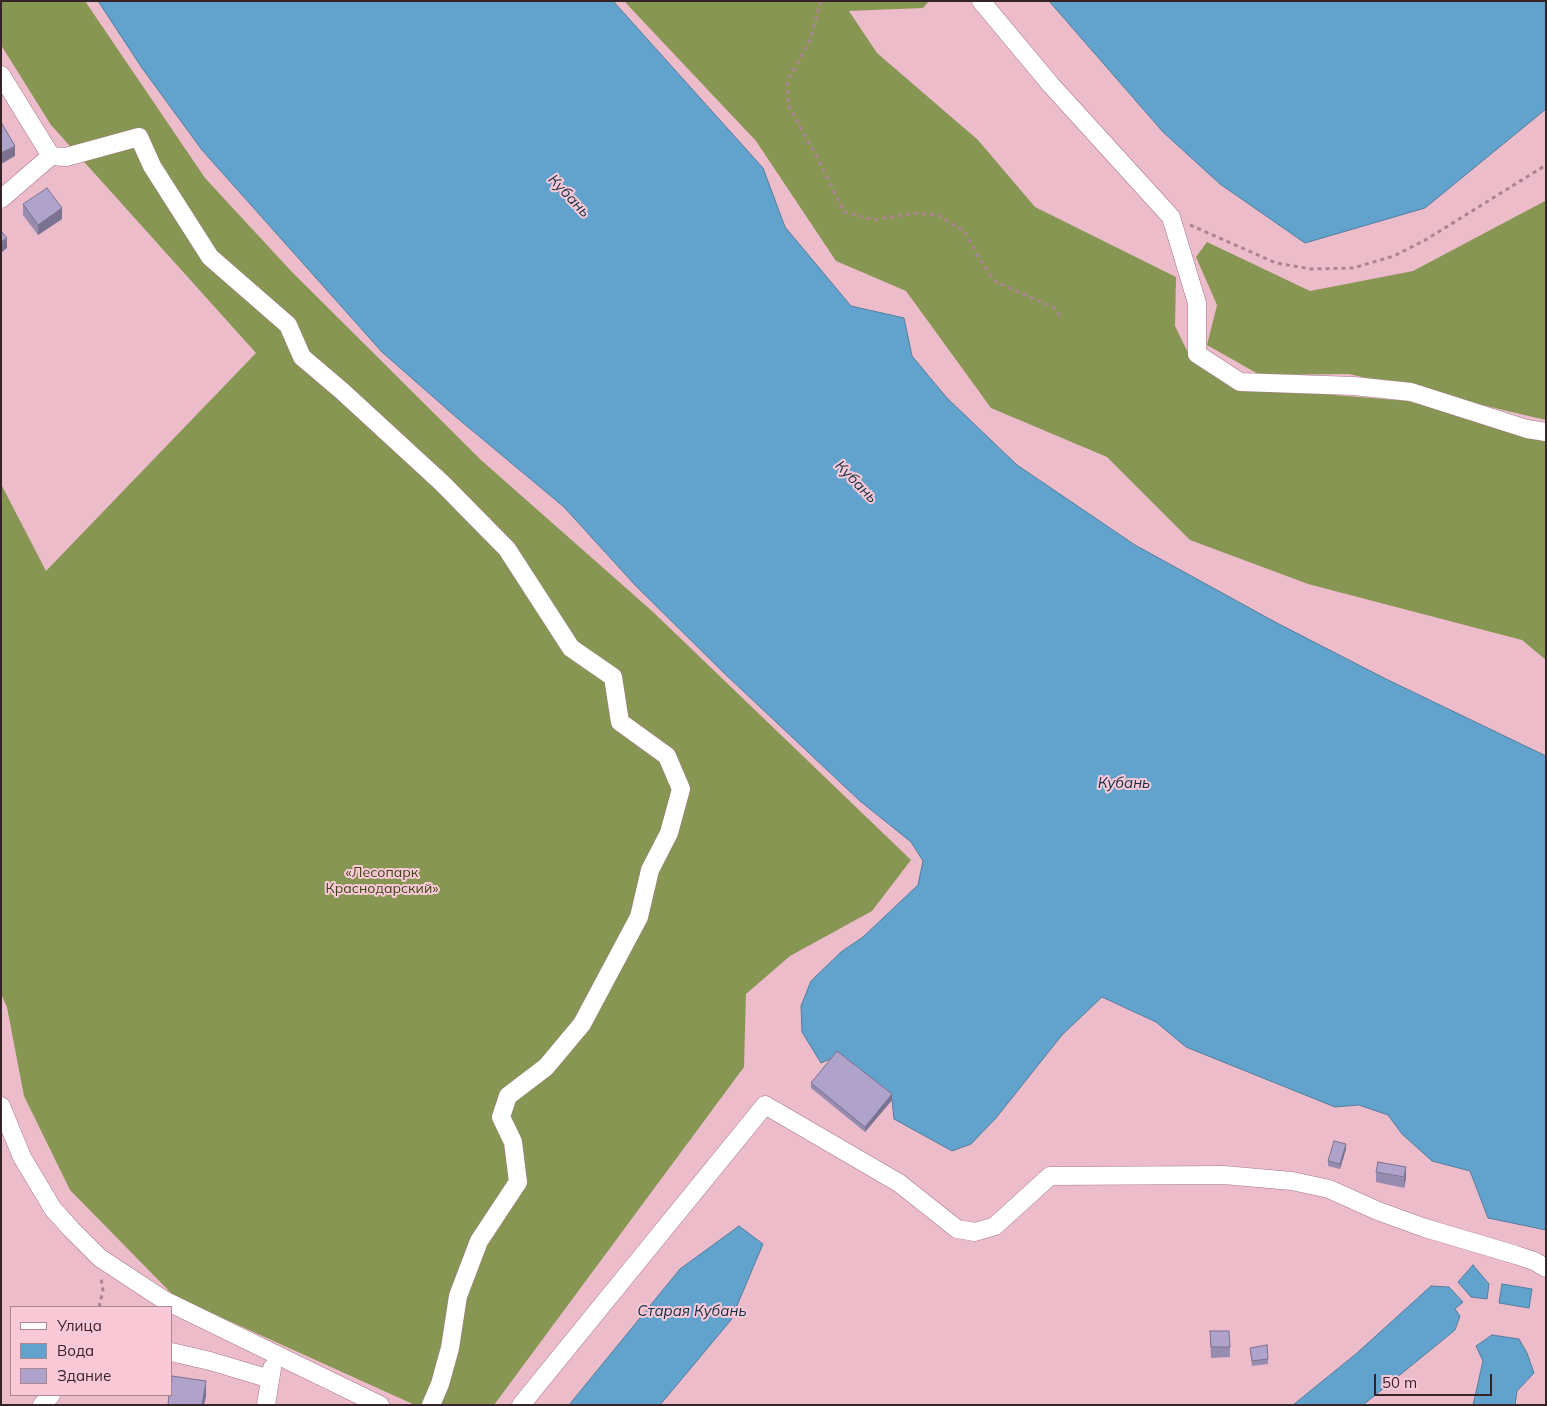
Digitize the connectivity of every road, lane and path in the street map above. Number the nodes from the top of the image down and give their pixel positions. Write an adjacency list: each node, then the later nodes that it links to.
1 (821, 1): 8 (path)
2 (981, 1): 7 (street)
3 (1, 75): 4 (street)
4 (50, 156): 6 (street); 21 (street)
5 (1546, 165): 7 (path)
6 (1, 199)
7 (1171, 217): 9 (street)
8 (1063, 319)
9 (1546, 432)
10 (1, 1106): 11 (street)
11 (100, 1258): 13 (path); 15 (street)
12 (1546, 1268): 22 (street)
13 (99, 1306)
14 (172, 1352): 16 (street)
15 (274, 1354): 16 (street); 20 (street)
16 (270, 1378): 19 (street)
17 (51, 1396): 18 (street)
18 (42, 1405)
19 (266, 1405)
20 (380, 1405)
21 (431, 1405)
22 (520, 1405)

